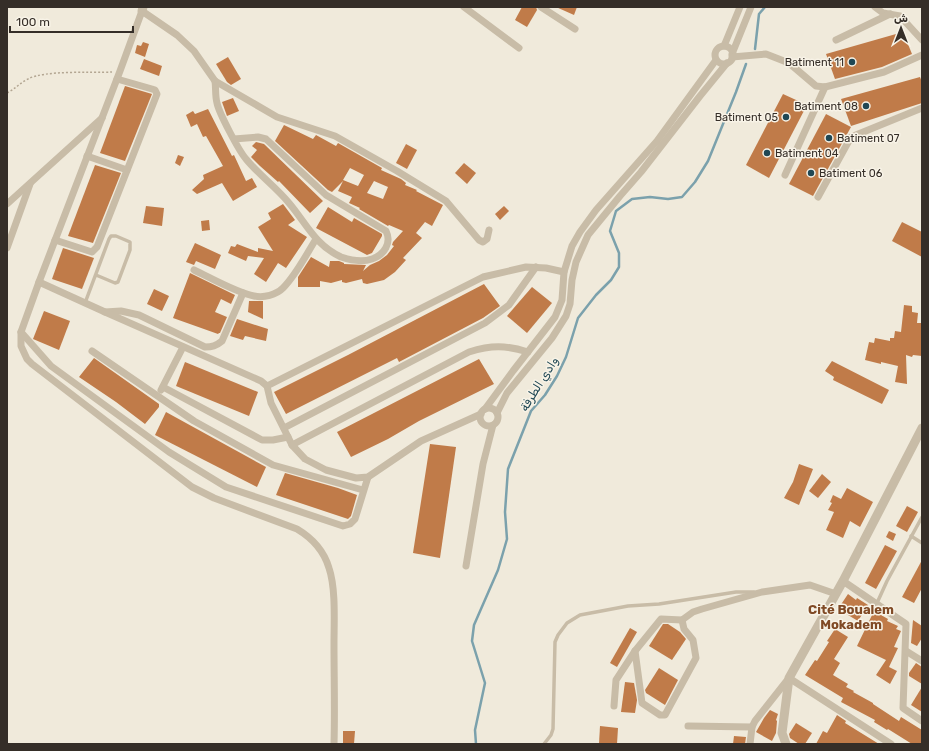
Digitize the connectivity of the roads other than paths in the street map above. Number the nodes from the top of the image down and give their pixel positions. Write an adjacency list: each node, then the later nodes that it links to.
1 (464, 7): 12 (street)
2 (541, 7): 8 (street)
3 (740, 7): 11 (street)
4 (751, 7): 13 (street)
5 (875, 7): 7 (street)
6 (142, 9): 17 (street); 18 (street)
7 (890, 14): 9 (street); 10 (street)
8 (576, 29)
9 (836, 40)
10 (922, 40)
11 (724, 46): 13 (street); 15 (street)
12 (519, 48)
13 (732, 55): 16 (street); 19 (street)
14 (922, 55): 19 (street)
15 (716, 60): 16 (street); 35 (street)
16 (727, 63): 49 (street)
17 (117, 79): 21 (street); 24 (street)
18 (215, 81): 22 (street); 29 (street)
19 (825, 87): 25 (street)
20 (922, 108): 27 (street)
21 (103, 117): 23 (street); 26 (street)
22 (234, 138): 30 (street); 30 (street)
23 (88, 156): 24 (street); 31 (street)
24 (127, 170): 31 (street)
25 (785, 175)
26 (31, 183): 28 (street); 32 (street)
27 (818, 197)
28 (7, 204)
29 (489, 230)
30 (316, 239): 38 (street)
31 (55, 240): 37 (street)
32 (7, 248)
33 (536, 267): 35 (street); 45 (street); 51 (street)
34 (194, 270): 38 (street)
35 (564, 272): 44 (street)
36 (96, 274): 36 (lane); 39 (lane)
37 (39, 282): 39 (street); 41 (street)
38 (243, 293): 40 (street)
39 (85, 303): 40 (street)
40 (105, 312): 42 (street)
41 (21, 332): 56 (street); 74 (street)
42 (183, 347): 45 (street); 46 (street)
43 (92, 351): 47 (street)
44 (528, 352): 48 (street); 54 (street)
45 (266, 386): 51 (street)
46 (162, 387): 47 (street); 53 (street)
47 (158, 396): 56 (street)
48 (483, 411): 49 (street); 50 (street); 55 (street)
49 (497, 413): 50 (street)
50 (492, 424): 60 (street)
51 (284, 428): 53 (street)
52 (922, 428): 61 (street)
53 (288, 437): 54 (street)
54 (292, 445): 55 (street)
55 (368, 477): 56 (street)
56 (364, 490)
57 (922, 517): 58 (lane)
58 (911, 536): 59 (lane); 64 (lane)
59 (922, 543)
60 (466, 566)
61 (843, 581): 63 (street); 64 (street)
62 (762, 592): 63 (street); 65 (street); 75 (lane)
63 (836, 594): 69 (street)
64 (876, 603): 67 (street)
65 (682, 620): 66 (street); 66 (street)
66 (634, 651): 70 (street)
67 (906, 651): 68 (street); 71 (street)
68 (922, 661)
69 (789, 678): 73 (street); 77 (street); 78 (street)
70 (614, 706)
71 (922, 721)
72 (688, 726): 73 (street)
73 (752, 727): 76 (street)
74 (334, 744)
75 (544, 744)
76 (750, 744)
77 (786, 744)
78 (891, 744)

